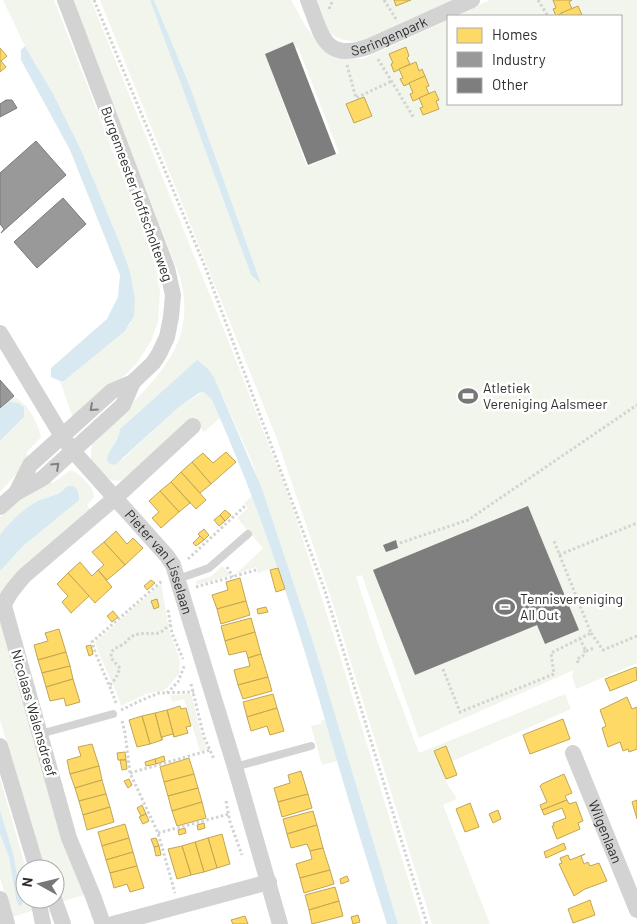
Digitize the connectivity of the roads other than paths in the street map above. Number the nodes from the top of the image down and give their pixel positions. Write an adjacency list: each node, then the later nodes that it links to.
1 (65, 0): 5 (street, Burgemeester Hoffscholteweg)
2 (308, 0): 3 (street, Seringenpark)
3 (472, 0)
4 (0, 333): 7 (street)
5 (134, 382): 7 (street, Burgemeester Hoffscholteweg, one-way to 7); 8 (street, Burgemeester Hoffscholteweg)
6 (193, 426): 10 (street, Nicolaas Walensdreef)
7 (62, 436): 8 (street); 9 (street, Burgemeester Hoffscholteweg)
8 (73, 451): 9 (street, Burgemeester Hoffscholteweg, one-way to 8); 10 (street, Pieter van Lisselaan)
9 (16, 492): 11 (street, Burgemeester Hoffscholteweg)
10 (115, 498): 13 (street, Pieter van Lisselaan); 15 (street, Nicolaas Walensdreef)
11 (0, 508)
12 (248, 534): 13 (lane)
13 (178, 580): 19 (street, Pieter van Lisselaan)
14 (116, 713): 15 (lane)
15 (40, 734): 29 (street, Nicolaas Walensdreef)
16 (0, 746): 20 (street)
17 (310, 746): 19 (lane)
18 (572, 754): 25 (street, Wilgenlaan)
19 (235, 767): 21 (street, Pieter van Lisselaan)
20 (34, 859)
21 (269, 882): 30 (street); 31 (street, Pieter van Lisselaan)
22 (0, 899): 26 (street)
23 (40, 909): 27 (street)
24 (58, 909): 28 (street)
25 (637, 910)
26 (8, 924)
27 (44, 924)
28 (63, 924)
29 (102, 924)
30 (113, 924)
31 (280, 924)

